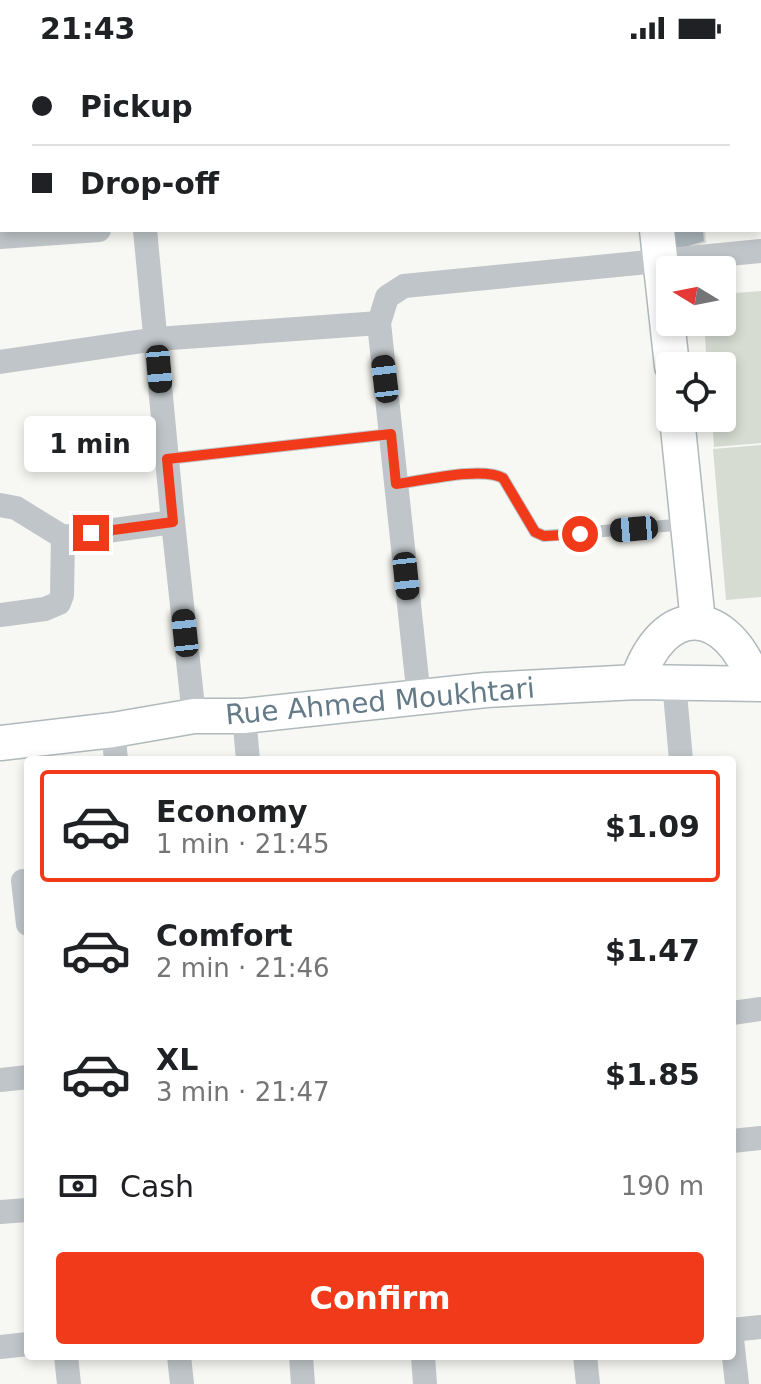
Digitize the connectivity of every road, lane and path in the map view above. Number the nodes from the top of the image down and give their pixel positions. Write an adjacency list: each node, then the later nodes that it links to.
1 (71, 232): 3 (street)
2 (145, 232): 7 (street)
3 (0, 237)
4 (659, 245): 5 (street); 6 (street); 8 (street)
5 (761, 251)
6 (379, 323): 7 (street); 11 (street)
7 (157, 339): 9 (street); 12 (street)
8 (670, 352)
9 (0, 362)
10 (678, 432): 16 (street)
11 (391, 434): 12 (lane); 13 (street)
12 (167, 459): 15 (street)
13 (396, 484): 16 (lane); 23 (street)
14 (0, 505): 17 (street)
15 (173, 522): 17 (street); 24 (street)
16 (688, 524): 19 (street)
17 (63, 537): 18 (street)
18 (0, 615)
19 (698, 622): 20 (street); 22 (street)
20 (637, 682): 21 (street, Rue Ahmed Moukhtari); 23 (street, Rue Ahmed Moukhtari)
21 (674, 682): 22 (street, Rue Ahmed Moukhtari); 29 (street)
22 (758, 684)
23 (419, 698): 25 (street, Rue Ahmed Moukhtari)
24 (194, 716): 25 (street, Rue Ahmed Moukhtari); 27 (street, Rue Ahmed Moukhtari)
25 (244, 716): 28 (street)
26 (0, 743): 27 (street, Rue Ahmed Moukhtari)
27 (115, 745)
28 (248, 756)
29 (681, 756)
30 (17, 881): 31 (street)
31 (24, 908)
32 (761, 1009): 33 (street)
33 (736, 1012)
34 (24, 1077): 35 (street)
35 (0, 1080)
36 (761, 1138): 37 (street)
37 (736, 1141)
38 (24, 1210): 39 (street)
39 (0, 1212)
40 (761, 1327): 41 (street)
41 (736, 1330)
42 (24, 1344): 43 (street)
43 (0, 1347)
44 (66, 1360): 50 (street)
45 (179, 1360): 51 (street)
46 (301, 1360): 52 (street)
47 (423, 1360): 53 (street)
48 (585, 1360): 54 (street)
49 (734, 1360): 55 (street)
50 (69, 1384)
51 (182, 1384)
52 (303, 1384)
53 (425, 1384)
54 (588, 1384)
55 (737, 1384)

